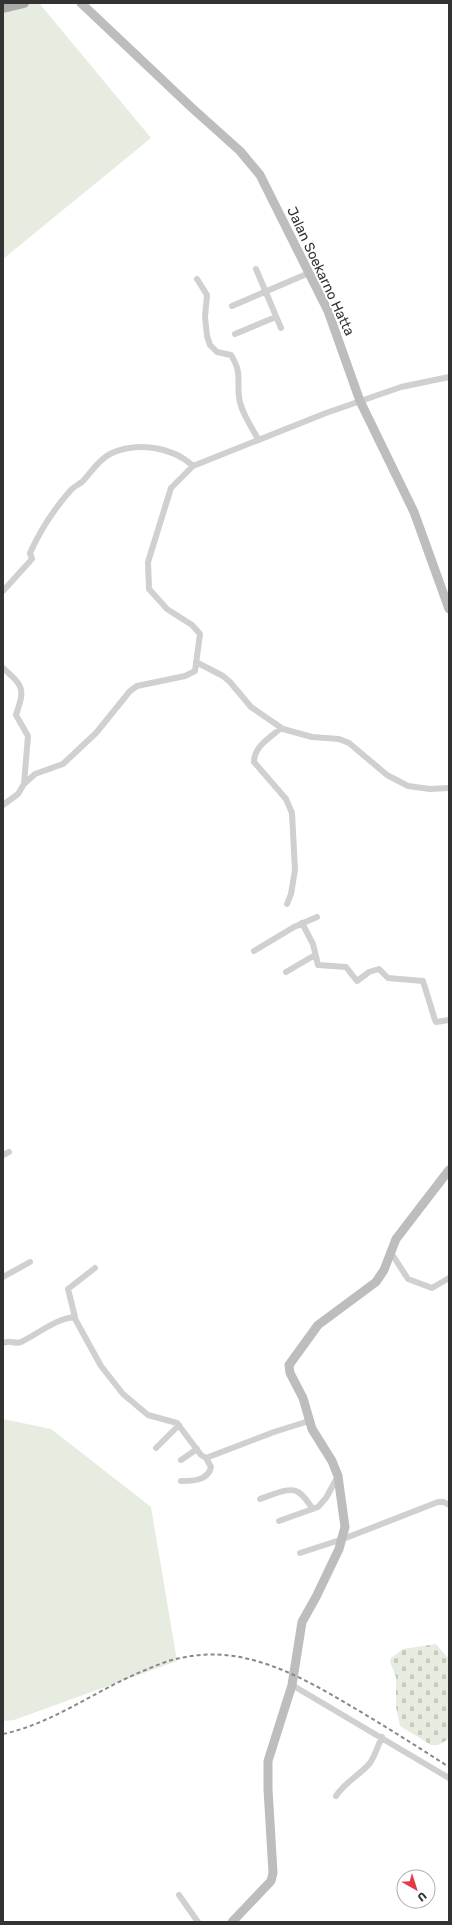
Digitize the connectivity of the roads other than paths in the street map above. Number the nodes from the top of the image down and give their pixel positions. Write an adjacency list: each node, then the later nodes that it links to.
1 (24, 3): 3 (main road)
2 (81, 3): 5 (street, Jalan Soekarno Hatta)
3 (3, 8)
4 (256, 269): 7 (street)
5 (309, 273): 7 (street); 13 (street, Jalan Soekarno Hatta)
6 (197, 279): 14 (street)
7 (265, 291): 8 (street); 9 (street)
8 (232, 306)
9 (276, 317): 10 (street); 11 (street)
10 (281, 328)
11 (234, 334)
12 (449, 377): 13 (street)
13 (360, 401): 14 (street); 17 (street, Jalan Soekarno Hatta)
14 (258, 439): 15 (street)
15 (193, 466): 16 (street); 18 (street)
16 (3, 591)
17 (449, 609)
18 (196, 662): 20 (street); 21 (street)
19 (3, 668): 21 (street)
20 (281, 728): 22 (street); 24 (street)
21 (24, 784): 23 (street)
22 (449, 788)
23 (3, 805)
24 (286, 904)
25 (317, 917): 26 (street)
26 (302, 923): 27 (street); 28 (street)
27 (254, 951)
28 (315, 955): 29 (street); 30 (street)
29 (286, 972)
30 (449, 1020)
31 (449, 1170): 32 (street)
32 (390, 1251): 36 (street); 39 (street)
33 (30, 1262): 35 (street)
34 (95, 1268): 37 (street)
35 (3, 1277)
36 (449, 1278)
37 (75, 1318): 38 (street); 40 (street)
38 (3, 1343)
39 (309, 1421): 43 (street); 45 (street)
40 (179, 1425): 41 (street); 42 (street)
41 (156, 1448)
42 (197, 1449): 43 (street); 44 (street)
43 (206, 1458): 46 (street)
44 (181, 1460)
45 (338, 1476): 49 (street); 51 (street)
46 (181, 1481)
47 (260, 1499): 49 (street)
48 (449, 1505): 51 (street)
49 (313, 1509): 50 (street)
50 (279, 1521)
51 (343, 1539): 52 (street); 53 (street)
52 (300, 1553)
53 (292, 1685): 54 (street); 59 (street)
54 (382, 1736): 55 (street); 56 (street)
55 (449, 1778)
56 (336, 1796)
57 (179, 1895): 58 (street)
58 (198, 1922)
59 (232, 1922)

